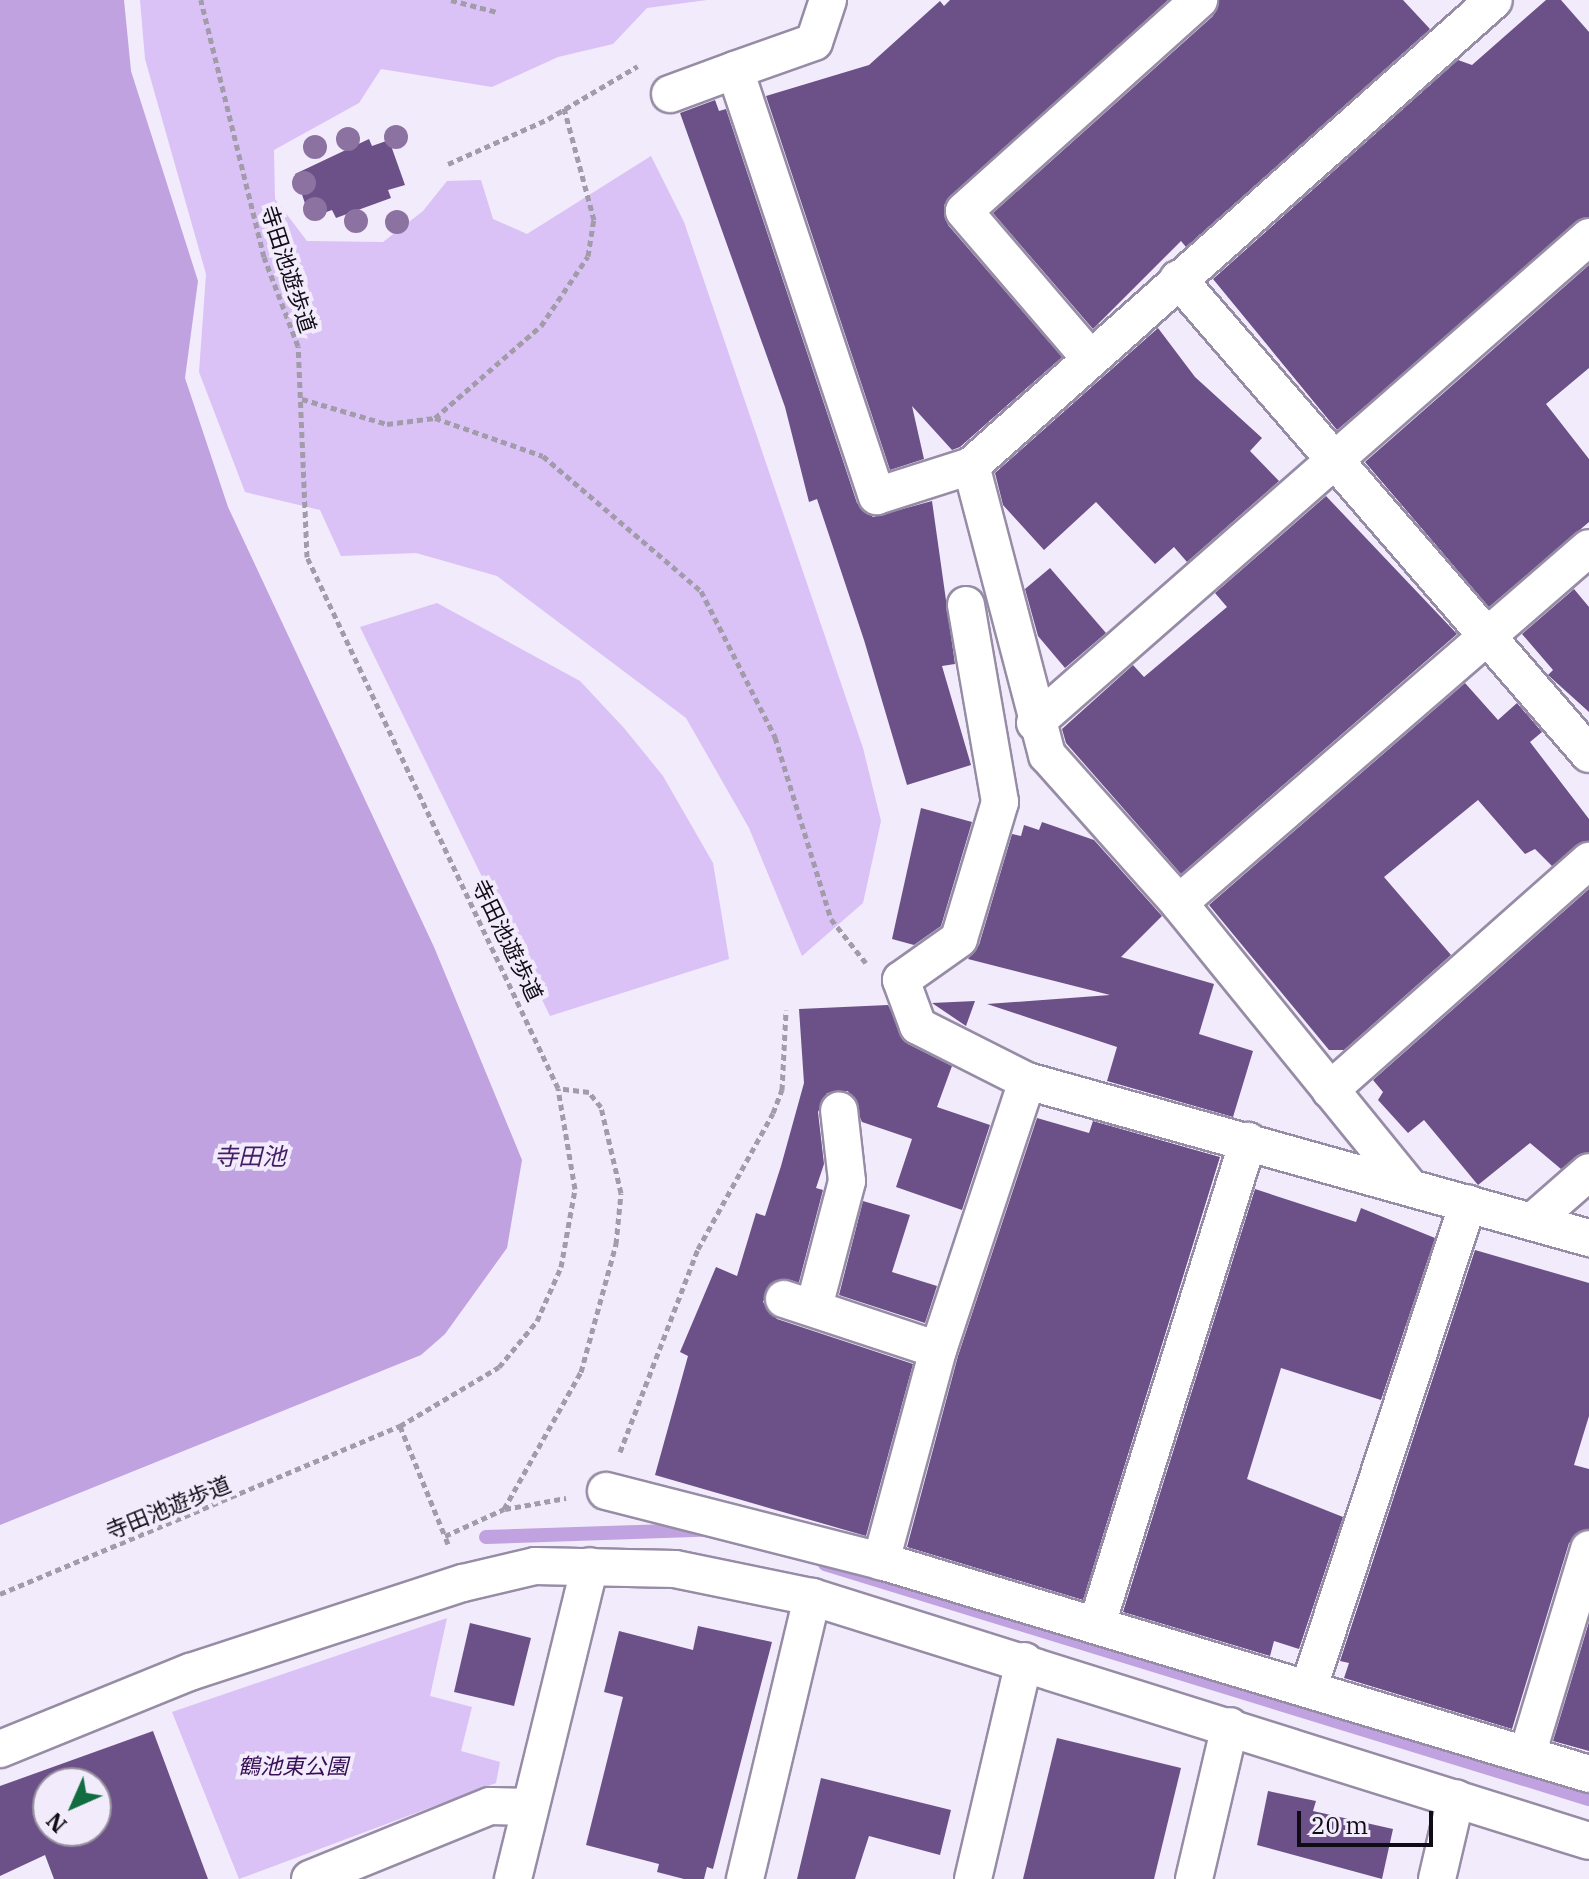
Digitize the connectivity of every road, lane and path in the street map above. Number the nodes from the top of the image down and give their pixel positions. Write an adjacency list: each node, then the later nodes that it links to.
1 (201, 0): 13 (path, 寺田池遊歩道)
2 (451, 0): 6 (path)
3 (828, 0): 7 (street)
4 (1199, 0): 12 (street)
5 (1494, 0): 11 (street)
6 (497, 12)
7 (735, 70): 8 (street); 16 (street)
8 (670, 94)
9 (564, 108): 14 (path)
10 (1589, 237): 15 (street)
11 (1178, 279): 12 (street); 15 (street)
12 (1089, 357): 16 (street)
13 (302, 399): 14 (path); 27 (path, 寺田池遊歩道)
14 (435, 418): 24 (path)
15 (1336, 459): 19 (street); 20 (street)
16 (971, 466): 20 (street)
17 (1589, 548): 19 (street)
18 (966, 605): 24 (street)
19 (1488, 637): 21 (street); 23 (street)
20 (1035, 723): 23 (street)
21 (1589, 754)
22 (1589, 861): 28 (street)
23 (1179, 903): 28 (street)
24 (901, 980): 26 (street)
25 (786, 1010): 38 (path)
26 (1027, 1081): 30 (street); 36 (street)
27 (558, 1088): 37 (path, 寺田池遊歩道); 39 (path)
28 (1330, 1090): 32 (street)
29 (839, 1110): 36 (street)
30 (1248, 1141): 32 (street); 47 (street)
31 (1589, 1172): 34 (street)
32 (1408, 1185): 33 (street)
33 (1468, 1203): 34 (street); 49 (street)
34 (1533, 1221): 35 (street)
35 (1589, 1238)
36 (938, 1350): 42 (street)
37 (400, 1426): 40 (path); 45 (path, 寺田池遊歩道)
38 (616, 1493): 39 (path); 42 (street)
39 (504, 1509): 40 (path)
40 (445, 1536): 44 (path)
41 (1589, 1549): 52 (street)
42 (881, 1561): 47 (street)
43 (590, 1566): 44 (street); 46 (street); 55 (street)
44 (463, 1583): 51 (street)
45 (0, 1594)
46 (812, 1597): 48 (street); 59 (street)
47 (1098, 1621): 49 (street)
48 (1024, 1661): 50 (street); 60 (street)
49 (1309, 1687): 52 (street)
50 (1230, 1726): 54 (street); 61 (street)
51 (0, 1749)
52 (1527, 1755): 53 (street)
53 (1589, 1774)
54 (1456, 1798): 56 (street); 62 (street)
55 (530, 1807): 57 (street); 58 (street)
56 (1589, 1841)
57 (310, 1879)
58 (513, 1879)
59 (745, 1879)
60 (973, 1879)
61 (1194, 1879)
62 (1437, 1879)

